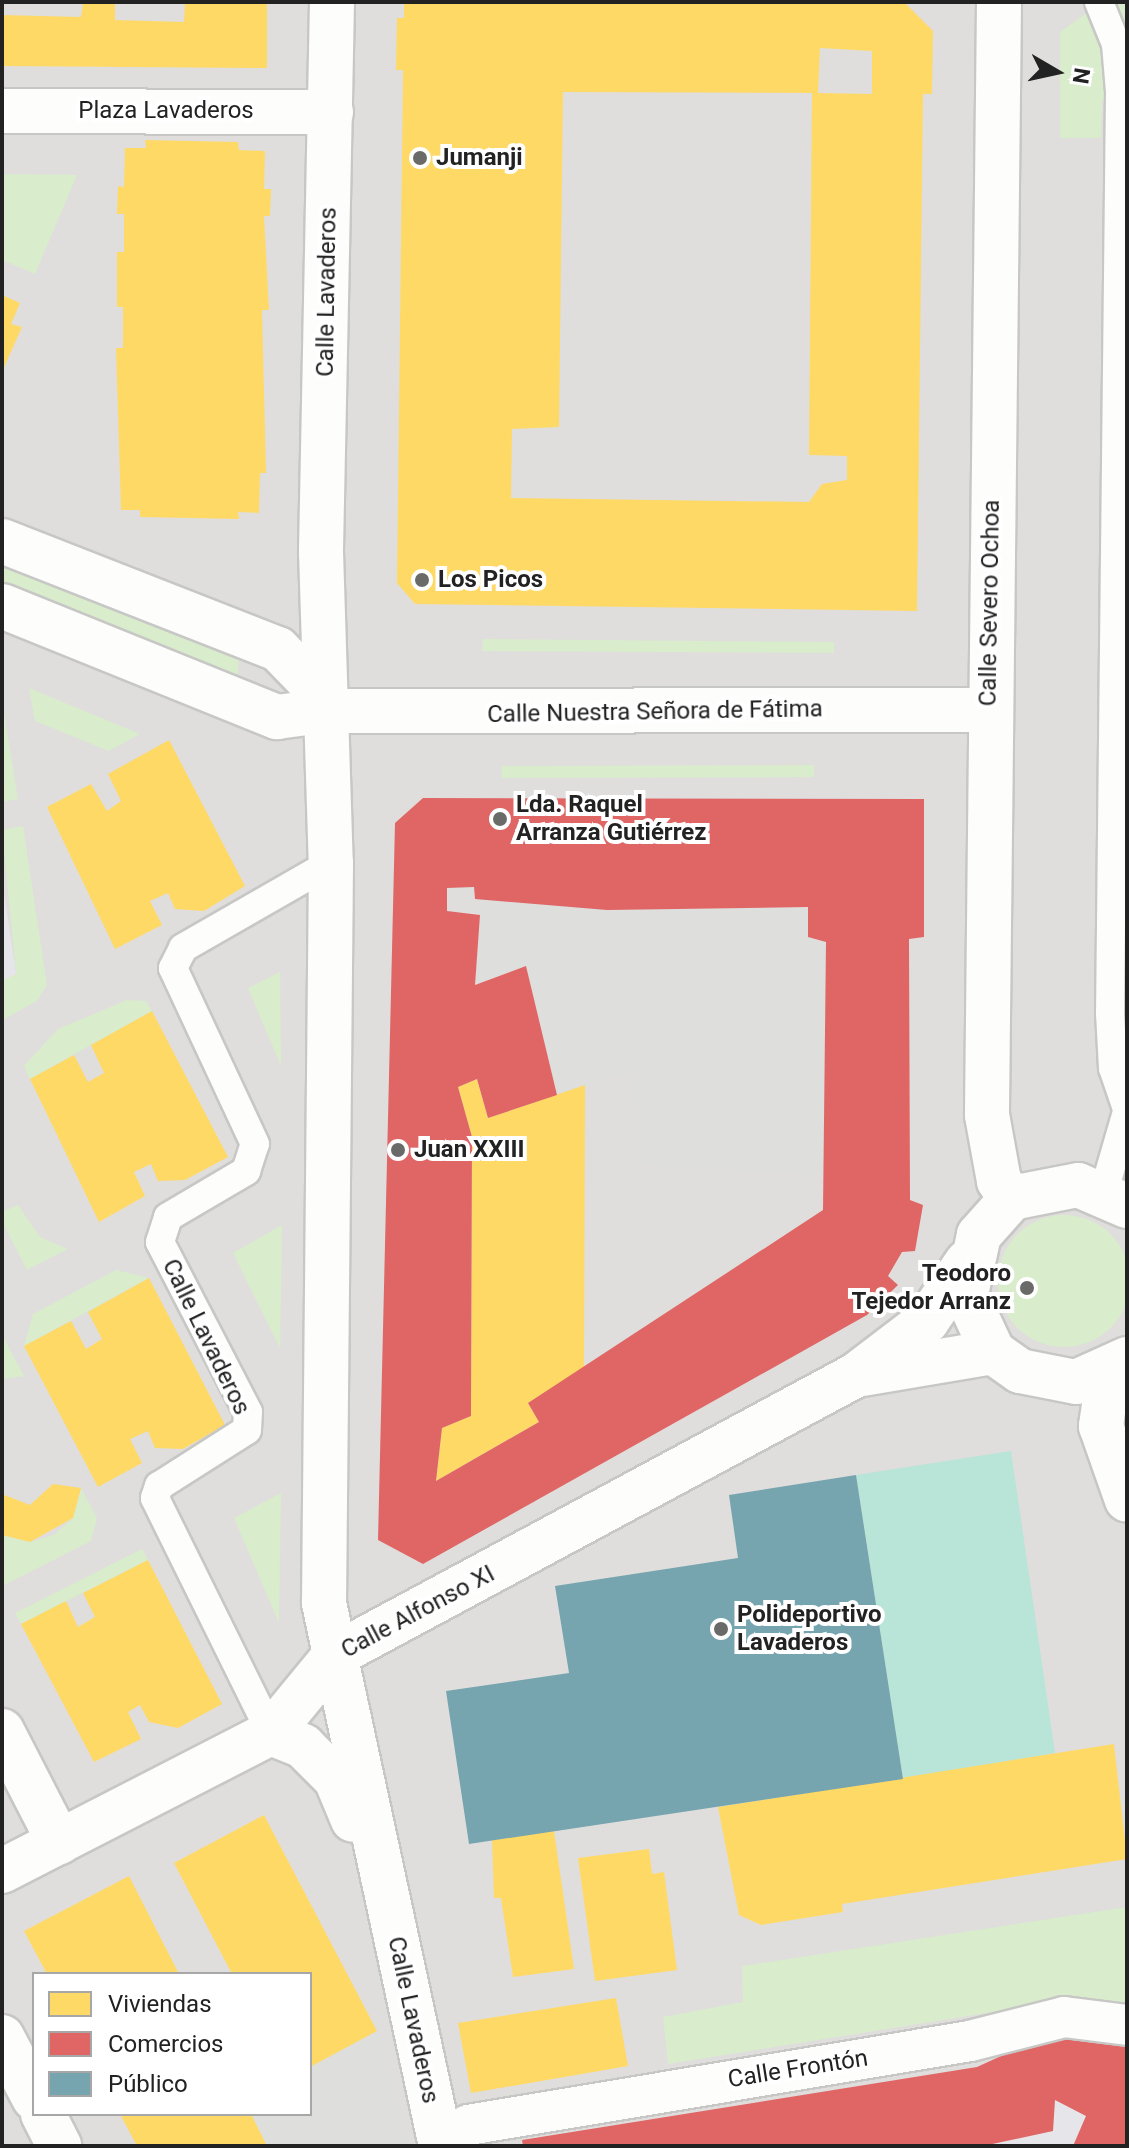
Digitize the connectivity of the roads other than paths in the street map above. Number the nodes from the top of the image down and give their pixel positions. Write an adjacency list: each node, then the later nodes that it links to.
1 (332, 2): 5 (street, Calle Lavaderos)
2 (999, 2): 10 (street, Calle Severo Ochoa)
3 (1099, 2): 13 (lane)
4 (2, 111): 5 (street, Plaza Lavaderos)
5 (331, 112): 7 (street, Calle Lavaderos)
6 (2, 541): 9 (street)
7 (321, 582): 9 (street, Calle Lavaderos); 11 (street, Calle Lavaderos)
8 (2, 606): 11 (street, Calle Nuestra Señora de Fátima)
9 (278, 649): 11 (street)
10 (989, 710): 11 (street, Calle Nuestra Señora de Fátima); 14 (street, Calle Severo Ochoa)
11 (322, 711): 12 (street, Calle Lavaderos)
12 (331, 863): 21 (street, Calle Lavaderos); 23 (lane, Calle Lavaderos)
13 (1127, 1111): 15 (lane)
14 (1012, 1198): 15 (street); 16 (street, Calle Alfonso XI)
15 (1121, 1201)
16 (967, 1262): 17 (street); 19 (street, Calle Alfonso XI)
17 (993, 1352): 18 (street); 19 (street, Calle Alfonso XI)
18 (1118, 1365): 20 (street)
19 (856, 1375): 21 (street, Calle Alfonso XI)
20 (1127, 1500)
21 (335, 1655): 23 (street, Calle Alfonso XI); 26 (street, Calle Lavaderos)
22 (2, 1731): 24 (street)
23 (271, 1733): 24 (street, Calle Alfonso XI); 26 (street, Calle Lavaderos)
24 (59, 1842): 25 (street, Calle Alfonso XI)
25 (2, 1871)
26 (386, 1894): 31 (street, Calle Lavaderos)
27 (1127, 2025): 31 (street, Calle Frontón)
28 (2, 2037): 29 (street)
29 (32, 2094)
30 (44, 2116): 32 (street)
31 (454, 2136)
32 (59, 2146)

